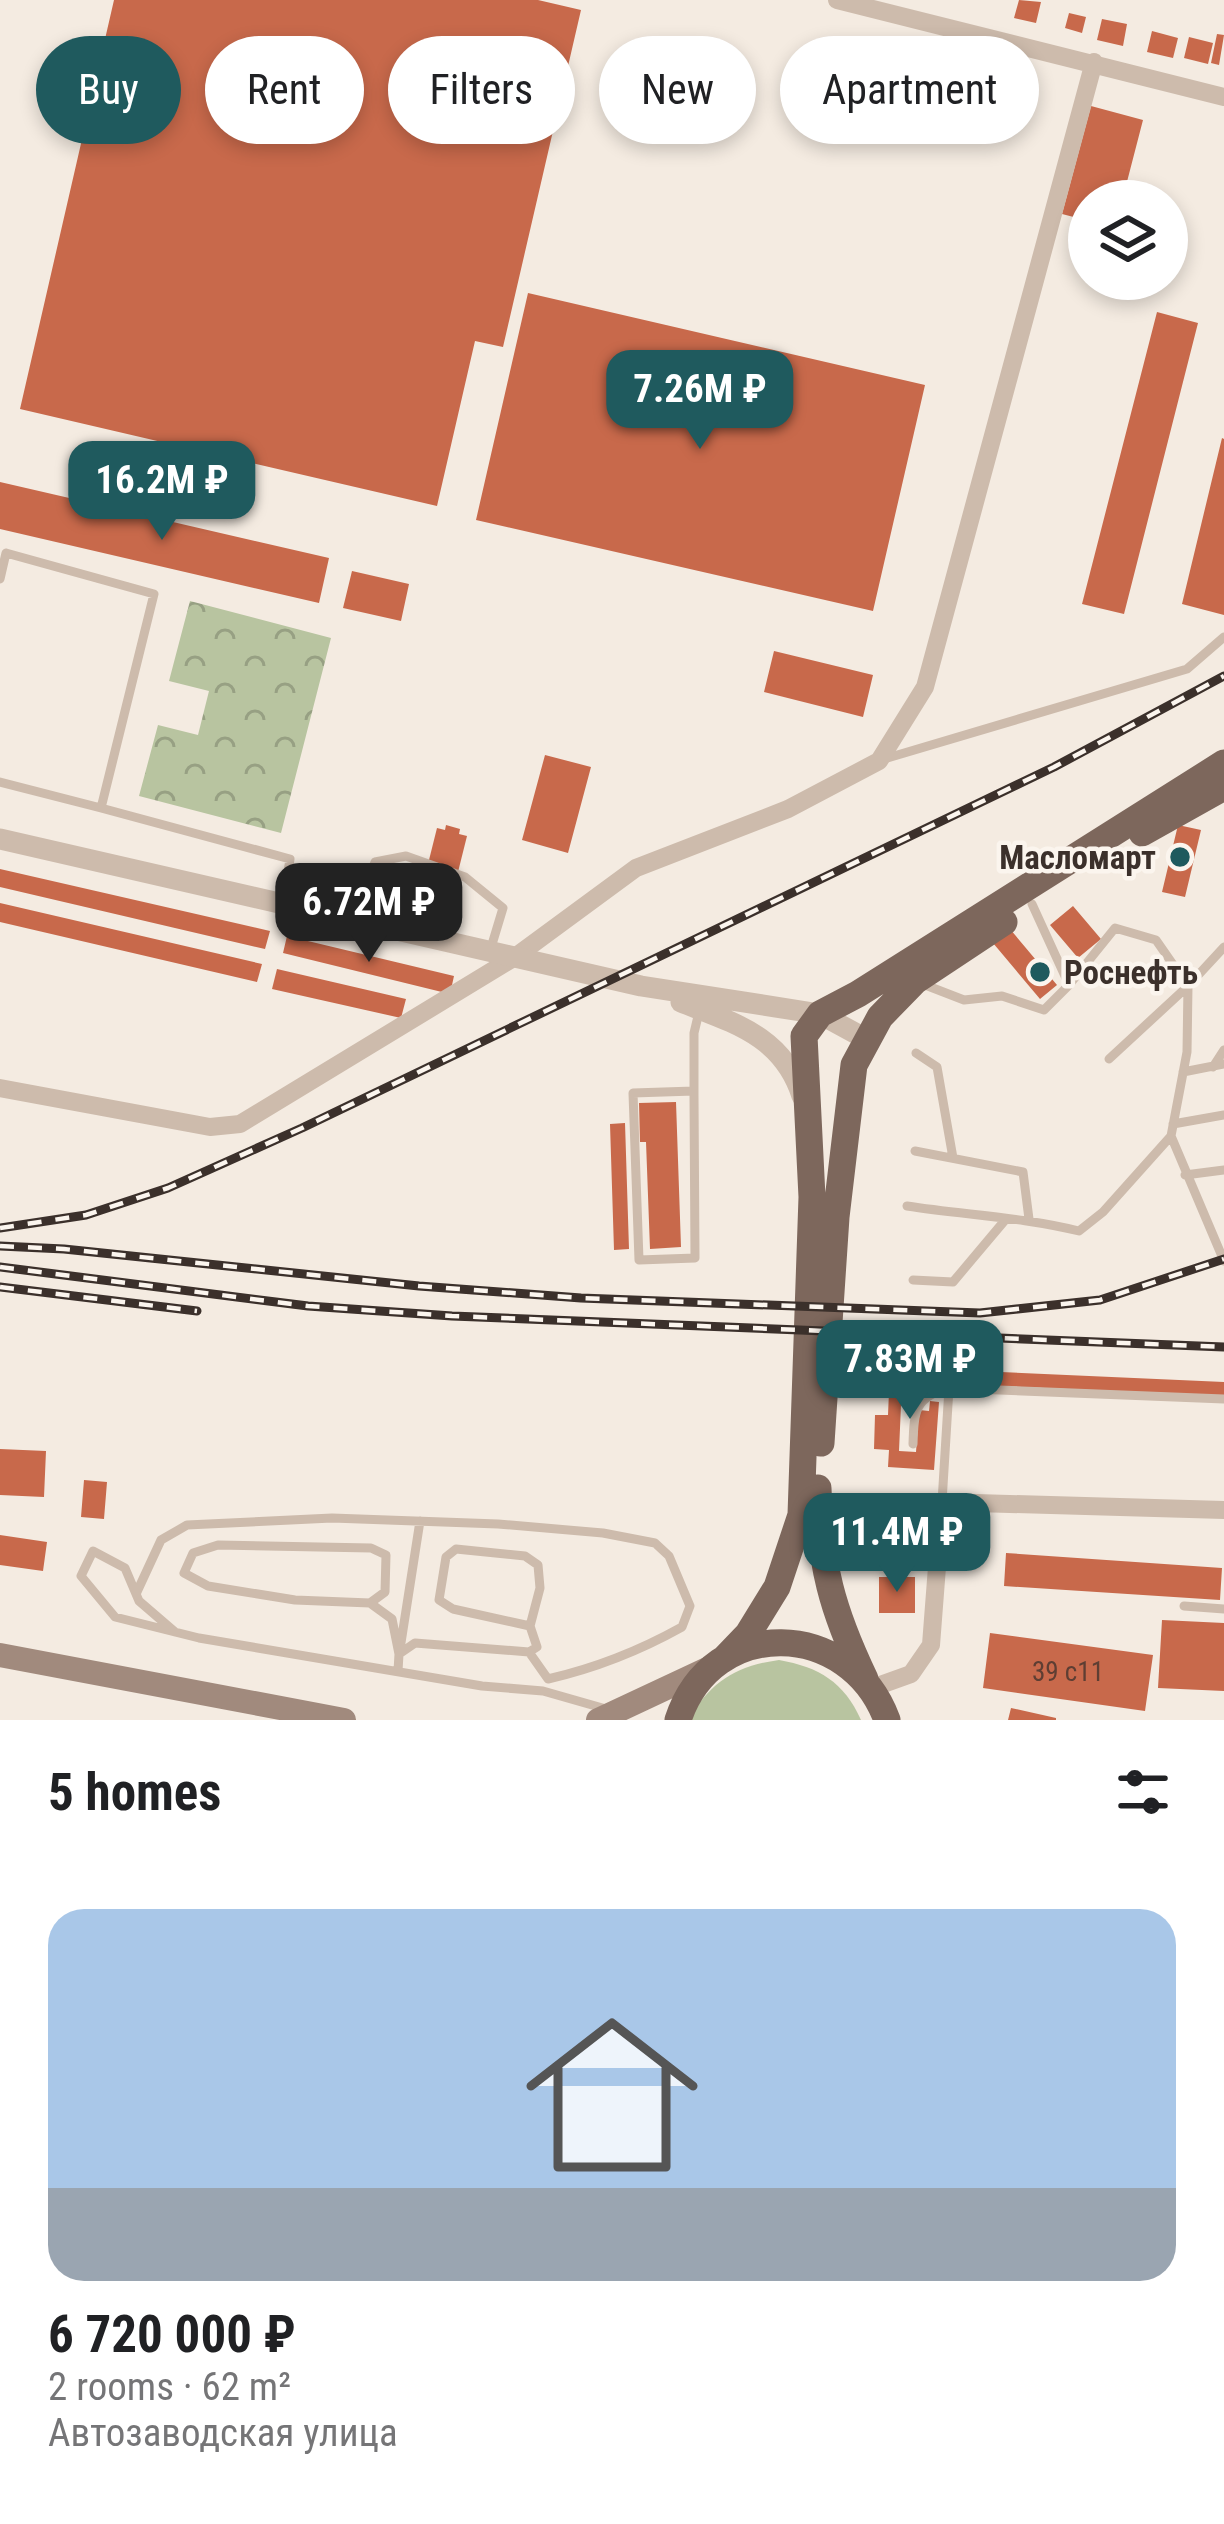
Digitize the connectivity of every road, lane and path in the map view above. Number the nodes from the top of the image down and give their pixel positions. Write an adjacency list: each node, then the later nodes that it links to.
1 (837, 0): 2 (street)
2 (1094, 62): 3 (street); 6 (street)
3 (1224, 97)
4 (0, 579): 10 (lane)
5 (1224, 637): 6 (lane)
6 (879, 761): 17 (street)
7 (1224, 763): 21 (main road)
8 (0, 782): 10 (lane)
9 (1224, 787): 12 (main road)
10 (101, 808): 13 (lane)
11 (0, 839): 13 (street)
12 (1032, 904): 18 (main road); 19 (lane)
13 (283, 905): 14 (street)
14 (352, 921): 16 (street); 16 (lane)
15 (1224, 947): 20 (lane)
16 (490, 951): 17 (street)
17 (515, 957): 22 (street); 31 (street)
18 (915, 981): 19 (lane); 25 (main road)
19 (1069, 985): 20 (lane)
20 (1188, 986): 28 (lane); 30 (lane)
21 (858, 994): 23 (street); 24 (main road)
22 (704, 1003): 23 (street); 32 (lane); 34 (street)
23 (791, 1007): 24 (street)
24 (820, 1014): 25 (street); 34 (main road)
25 (866, 1039): 64 (main road)
26 (1224, 1050): 29 (lane)
27 (916, 1053): 37 (lane)
28 (1109, 1058)
29 (1218, 1065): 30 (lane)
30 (1183, 1072): 35 (lane)
31 (0, 1088)
32 (694, 1091): 32 (lane)
33 (1224, 1115): 35 (lane)
34 (808, 1118): 62 (main road)
35 (1172, 1130): 39 (lane); 42 (lane)
36 (915, 1150): 37 (lane)
37 (953, 1158): 42 (lane)
38 (1224, 1170): 39 (lane)
39 (1185, 1175): 43 (lane)
40 (907, 1206): 41 (lane)
41 (1006, 1219): 42 (lane); 44 (lane)
42 (1029, 1219)
43 (1224, 1261)
44 (913, 1280)
45 (949, 1388): 46 (lane); 47 (lane); 48 (lane)
46 (1224, 1400)
47 (913, 1444)
48 (942, 1502): 49 (street); 64 (street)
49 (1224, 1510)
50 (420, 1521): 52 (lane); 53 (lane); 59 (lane)
51 (386, 1580): 52 (lane); 54 (lane); 54 (lane)
52 (413, 1582): 60 (lane)
53 (136, 1594): 58 (lane); 58 (lane)
54 (370, 1603): 60 (lane)
55 (1184, 1606): 56 (lane)
56 (1224, 1609)
57 (530, 1626): 57 (lane); 59 (lane)
58 (175, 1632): 63 (lane)
59 (529, 1652): 60 (lane)
60 (399, 1654): 63 (lane)
61 (0, 1655): 66 (main road)
62 (716, 1664): 64 (main road); 65 (main road); 67 (main road)
63 (398, 1671): 65 (lane)
64 (880, 1702)
65 (607, 1716)
66 (344, 1720)
67 (679, 1720)

